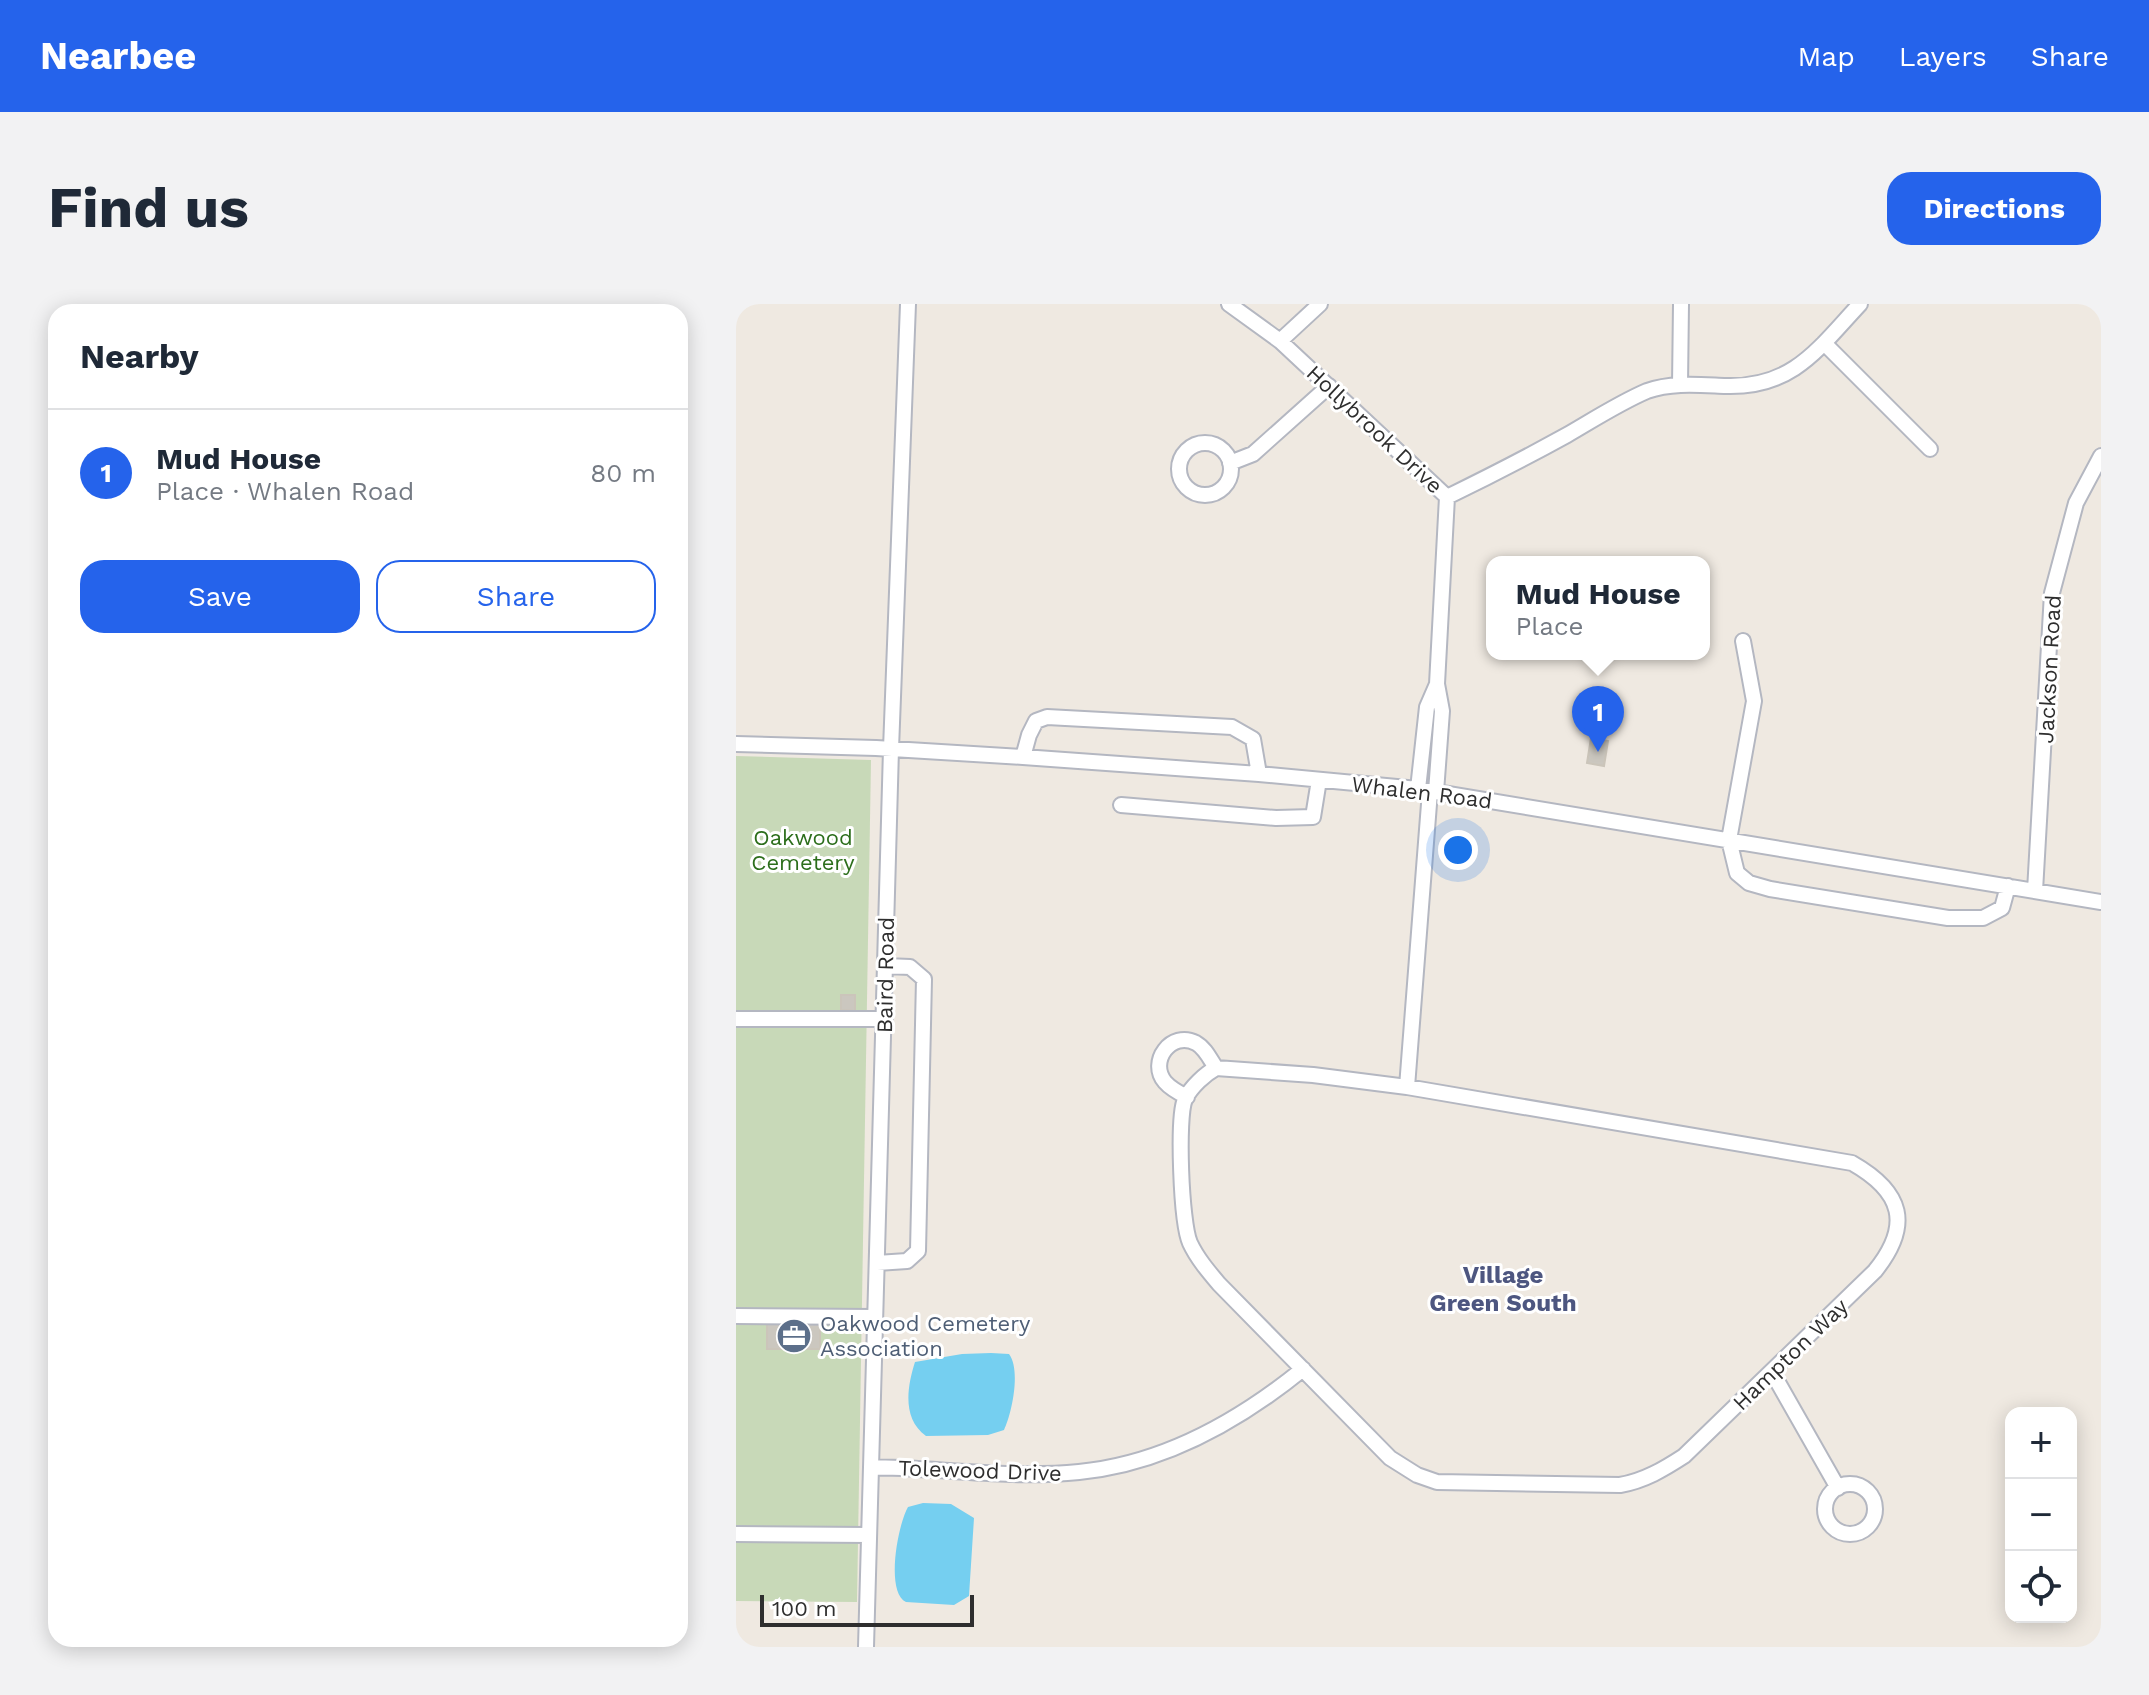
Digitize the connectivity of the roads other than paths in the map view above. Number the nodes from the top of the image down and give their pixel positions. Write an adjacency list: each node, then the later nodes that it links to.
1 (908, 304): 16 (street, Baird Road)
2 (1229, 304): 6 (street, Hollybrook Drive)
3 (1320, 304): 6 (street)
4 (1681, 304): 8 (street)
5 (1860, 304): 7 (street)
6 (1280, 341): 9 (street, Hollybrook Drive)
7 (1824, 343): 8 (street); 10 (street)
8 (1680, 385): 13 (street)
9 (1329, 386): 12 (street); 13 (street, Hollybrook Drive)
10 (1930, 449)
11 (2101, 456): 24 (street, Jackson Road)
12 (1230, 463)
13 (1447, 497): 20 (street, Hollybrook Drive)
14 (1743, 641): 22 (street)
15 (736, 744): 16 (street, Whalen Road)
16 (891, 749): 17 (street, Whalen Road); 26 (street, Baird Road)
17 (1023, 757): 18 (street, Whalen Road); 18 (street)
18 (1259, 774): 19 (street, Whalen Road)
19 (1319, 780): 20 (street, Whalen Road); 21 (street)
20 (1428, 791): 22 (street, Whalen Road); 30 (street, Hollybrook Drive)
21 (1121, 805)
22 (1729, 840): 23 (street, Whalen Road); 23 (street)
23 (2008, 886): 24 (street, Whalen Road)
24 (2035, 891): 25 (street, Whalen Road)
25 (2101, 902)
26 (886, 966): 28 (street, Baird Road); 32 (street)
27 (736, 1019): 28 (street)
28 (885, 1019): 32 (street, Baird Road)
29 (1216, 1068): 30 (street, Hampton Way); 31 (street); 31 (street)
30 (1407, 1087): 36 (street, Hampton Way)
31 (1187, 1097): 35 (street, Hampton Way)
32 (877, 1263): 34 (street, Baird Road)
33 (736, 1316): 34 (street)
34 (875, 1317): 37 (street, Baird Road)
35 (1303, 1369): 36 (street, Hampton Way); 37 (street, Tolewood Drive)
36 (1772, 1372): 38 (street)
37 (871, 1467): 40 (street, Baird Road)
38 (1838, 1488)
39 (736, 1534): 40 (street)
40 (869, 1535): 41 (street, Baird Road)
41 (866, 1647)

